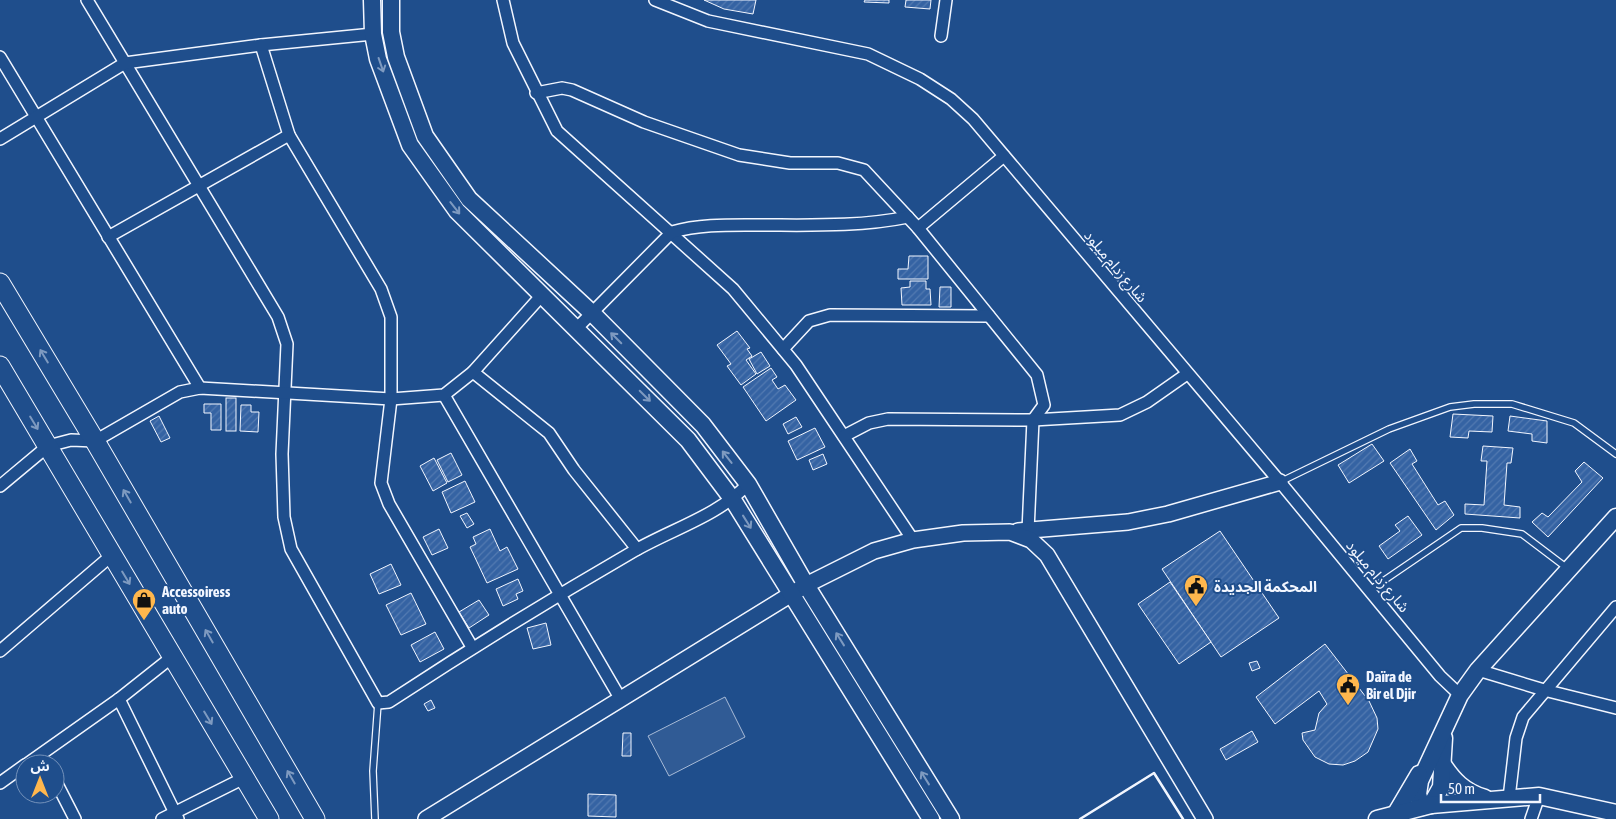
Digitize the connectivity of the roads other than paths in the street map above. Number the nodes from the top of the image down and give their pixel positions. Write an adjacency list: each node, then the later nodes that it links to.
1 (87, 0): 11 (street)
2 (372, 0): 7 (main road)
3 (392, 0): 24 (main road)
4 (503, 0): 12 (street)
5 (655, 0): 16 (street, شارع زدام ميلود)
6 (946, 0): 8 (street)
7 (373, 34): 9 (street); 23 (main road, one-way to 23)
8 (941, 36)
9 (261, 45): 11 (street); 14 (street)
10 (0, 57): 13 (street)
11 (125, 63): 13 (street); 17 (street)
12 (536, 93): 18 (street); 20 (street)
13 (36, 118): 15 (street); 21 (street)
14 (289, 135): 17 (street); 34 (street)
15 (0, 139)
16 (1004, 156): 19 (street); 30 (street, شارع زدام ميلود)
17 (198, 185): 21 (street); 32 (street)
18 (908, 217): 19 (street); 20 (street)
19 (918, 228): 25 (street)
20 (672, 232): 24 (street); 27 (street)
21 (108, 237): 31 (street)
22 (0, 283): 37 (main road, one-way to 22)
23 (542, 295): 26 (main road); 29 (street)
24 (593, 314): 26 (street); 41 (main road, one-way to 24)
25 (989, 316): 27 (street); 35 (street)
26 (577, 328): 43 (main road, one-way to 43)
27 (783, 349): 36 (street)
28 (0, 366): 38 (main road, one-way to 38)
29 (473, 372): 33 (street); 48 (street)
30 (1187, 374): 35 (street); 40 (street, شارع زدام ميلود)
31 (200, 388): 32 (street); 37 (street)
32 (286, 392): 34 (street); 64 (street)
33 (444, 396): 34 (street); 54 (street)
34 (391, 399): 56 (street)
35 (1033, 420): 36 (street); 45 (street)
36 (844, 436): 47 (street)
37 (95, 441): 38 (street); 82 (main road, one-way to 37)
38 (48, 446): 42 (street); 49 (main road)
39 (1616, 454): 40 (lane)
40 (1280, 482): 45 (street); 52 (street, شارع زدام ميلود)
41 (748, 484): 43 (street); 51 (main road)
42 (0, 486)
43 (733, 500): 48 (street); 53 (main road, one-way to 53)
44 (1616, 517): 50 (main road)
45 (1028, 531): 46 (street)
46 (1010, 532): 47 (street); 87 (street)
47 (913, 540): 51 (street)
48 (637, 549): 54 (street)
49 (112, 555): 57 (street); 58 (main road, one-way to 58)
50 (1569, 570): 52 (lane); 59 (main road)
51 (806, 585): 53 (street); 86 (main road, one-way to 51)
52 (1370, 590): 61 (street, شارع زدام ميلود)
53 (792, 594): 62 (street); 85 (main road)
54 (559, 595): 56 (street); 62 (street)
55 (1616, 606): 60 (street)
56 (472, 647): 64 (street)
57 (0, 650)
58 (172, 657): 63 (street); 69 (main road, one-way to 69)
59 (1478, 670): 60 (street); 61 (main road)
60 (1544, 690): 65 (street); 72 (street)
61 (1460, 696): 67 (main road)
62 (620, 698): 84 (street)
63 (119, 699): 66 (street); 78 (street)
64 (378, 703): 83 (lane)
65 (1616, 708)
66 (50, 754)
67 (1436, 762): 73 (main road); 75 (main road); 76 (main road)
68 (15, 773): 70 (street)
69 (244, 778): 78 (street); 81 (main road)
70 (0, 783)
71 (1539, 796): 72 (main road); 77 (main road); 89 (street)
72 (1510, 798): 73 (main road)
73 (1489, 799): 75 (main road)
74 (65, 800): 79 (street)
75 (1426, 806): 76 (main road)
76 (1396, 813): 88 (main road)
77 (1616, 814)
78 (177, 816): 80 (street)
79 (75, 819)
80 (162, 819)
81 (269, 819)
82 (315, 819)
83 (375, 819)
84 (426, 819)
85 (931, 819)
86 (951, 819)
87 (1205, 819)
88 (1377, 819)
89 (1531, 819)

